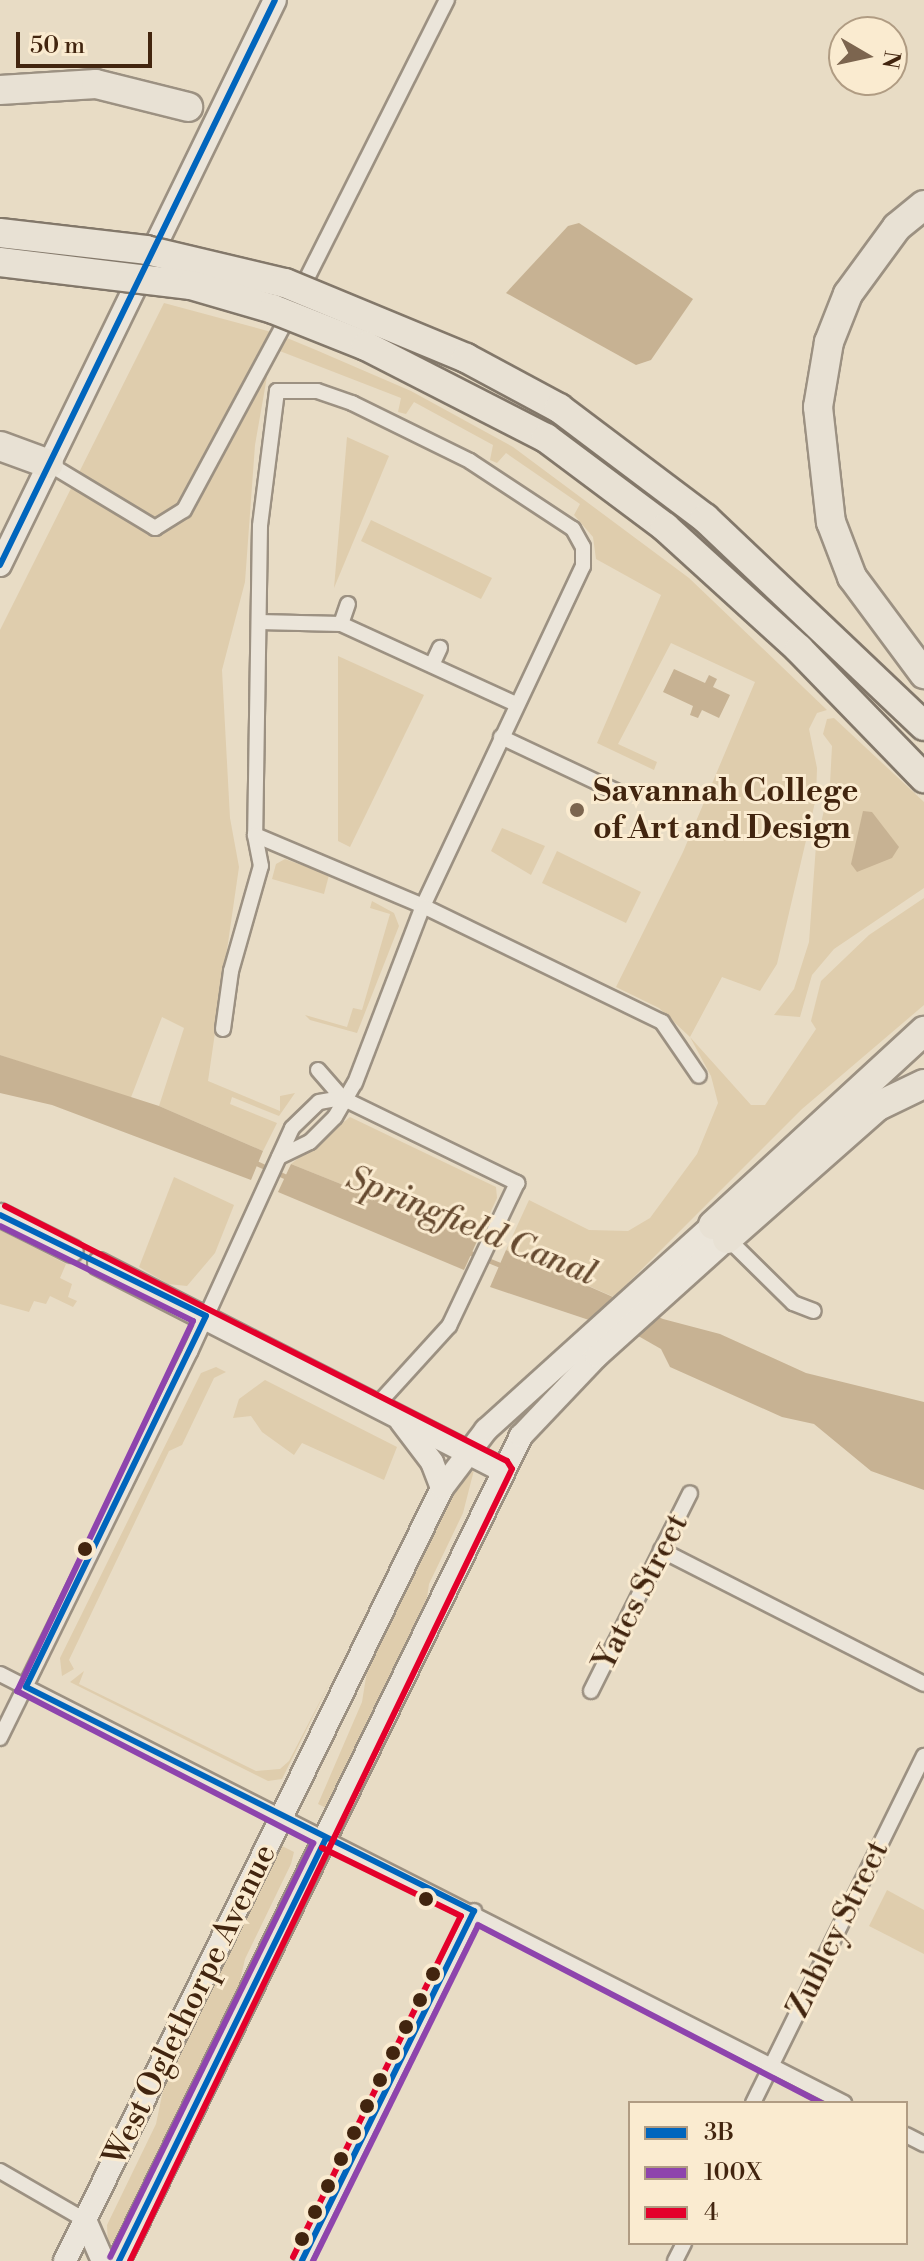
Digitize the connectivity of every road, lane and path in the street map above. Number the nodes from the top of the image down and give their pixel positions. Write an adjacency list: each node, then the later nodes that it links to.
1 (275, 0): 9 (main road)
2 (447, 0): 9 (street)
3 (0, 90): 4 (highway)
4 (188, 107)
5 (924, 205): 16 (highway)
6 (0, 233): 18 (highway, bridge)
7 (0, 262): 20 (highway, bridge)
8 (0, 446): 9 (highway)
9 (49, 464): 10 (main road)
10 (0, 565)
11 (348, 604): 13 (street)
12 (259, 622): 13 (street); 17 (street); 22 (street)
13 (341, 624): 15 (street)
14 (440, 648): 15 (street)
15 (432, 665): 17 (street)
16 (924, 674)
17 (516, 704): 19 (street)
18 (924, 726)
19 (501, 737): 21 (street); 23 (street)
20 (924, 778)
21 (616, 791)
22 (255, 835): 23 (street); 24 (street)
23 (423, 906): 27 (street); 29 (street)
24 (223, 1029)
25 (924, 1031): 32 (highway)
26 (318, 1070): 29 (street)
27 (699, 1076)
28 (924, 1084): 32 (highway)
29 (342, 1098): 30 (street); 30 (street); 38 (street)
30 (279, 1157): 36 (street)
31 (0, 1215): 33 (main road)
32 (720, 1232): 35 (street); 37 (main road)
33 (72, 1251)
34 (99, 1264): 36 (main road)
35 (814, 1311)
36 (206, 1316): 38 (main road); 46 (street)
37 (587, 1352): 39 (main road, West Oglethorpe Avenue); 40 (main road, West Oglethorpe Avenue)
38 (386, 1410): 39 (main road); 41 (main road)
39 (469, 1452): 40 (main road); 41 (main road, West Oglethorpe Avenue)
40 (502, 1470): 51 (main road, West Oglethorpe Avenue)
41 (442, 1488): 50 (main road, West Oglethorpe Avenue)
42 (690, 1493): 43 (street, Yates Street)
43 (661, 1550): 45 (street); 47 (street, Yates Street)
44 (0, 1674): 46 (street)
45 (924, 1684)
46 (26, 1687): 48 (street); 50 (street)
47 (591, 1691)
48 (0, 1738)
49 (924, 1756): 53 (street, Zubley Street)
50 (282, 1816): 51 (street); 57 (main road, West Oglethorpe Avenue)
51 (326, 1839): 52 (street); 60 (main road, West Oglethorpe Avenue)
52 (474, 1911): 53 (street); 61 (street)
53 (771, 2066): 54 (street, Zubley Street); 55 (street)
54 (754, 2101)
55 (840, 2101)
56 (0, 2171): 57 (street)
57 (85, 2220): 58 (main road, West Oglethorpe Avenue); 59 (main road)
58 (65, 2261)
59 (103, 2261)
60 (119, 2261)
61 (302, 2261)

